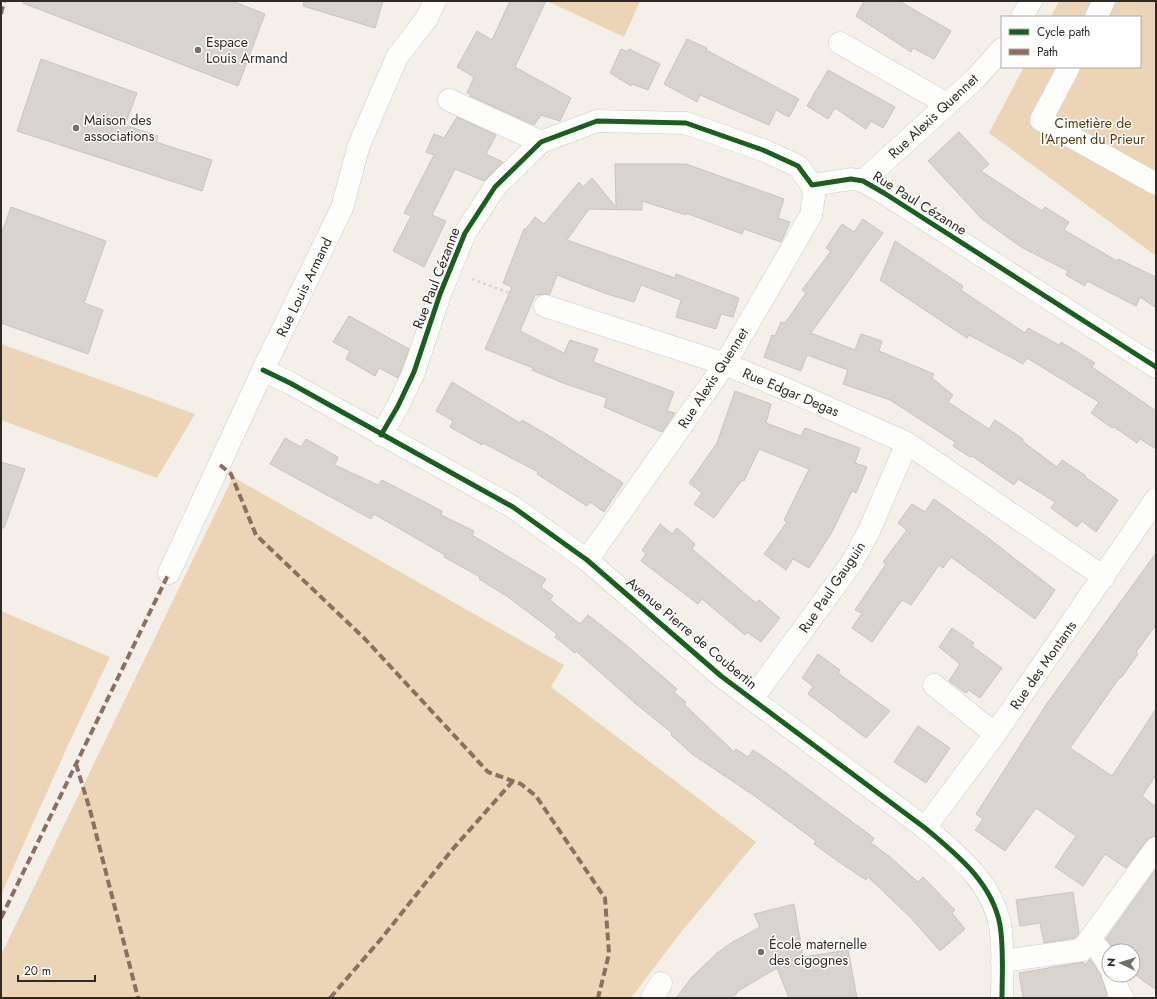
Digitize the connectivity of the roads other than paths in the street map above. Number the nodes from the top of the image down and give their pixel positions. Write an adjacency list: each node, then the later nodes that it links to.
1 (435, 1): 18 (street, Rue Louis Armand)
2 (1031, 1): 4 (street)
3 (1104, 1): 5 (street)
4 (1023, 16)
5 (1096, 16)
6 (840, 43): 10 (street)
7 (1001, 50): 10 (street, Rue Alexis Quennet)
8 (1068, 68): 13 (street)
9 (449, 100): 11 (street)
10 (947, 104): 12 (street, Rue Alexis Quennet)
11 (541, 142): 14 (street, Rue Paul Cézanne); 19 (street, Rue Paul Cézanne)
12 (863, 181): 14 (street, Rue Paul Cézanne); 17 (street, Rue Paul Cézanne)
13 (1156, 184)
14 (812, 185): 16 (street, Rue Alexis Quennet)
15 (544, 306): 16 (street, Rue Edgar Degas)
16 (725, 364): 20 (street, Rue Edgar Degas); 22 (street, Rue Alexis Quennet)
17 (1156, 366)
18 (263, 370): 19 (street, Avenue Pierre de Coubertin); 23 (street, Rue Louis Armand)
19 (381, 435): 22 (street, Avenue Pierre de Coubertin)
20 (907, 443): 24 (street, Rue Edgar Degas); 26 (street, Rue Paul Gauguin)
21 (1156, 499): 24 (street, Rue des Montants)
22 (587, 560): 26 (street, Avenue Pierre de Coubertin)
23 (169, 573)
24 (1104, 577): 27 (street, Rue des Montants)
25 (934, 685): 27 (street)
26 (752, 700): 28 (street, Avenue Pierre de Coubertin)
27 (995, 734): 28 (street, Rue des Montants)
28 (925, 828): 32 (street, Avenue Pierre de Coubertin)
29 (1156, 848): 30 (street)
30 (1088, 942): 31 (street); 32 (street)
31 (1101, 952)
32 (1002, 962): 34 (street, Avenue Pierre de Coubertin)
33 (1116, 983): 35 (street)
34 (1002, 998)
35 (1123, 998)

